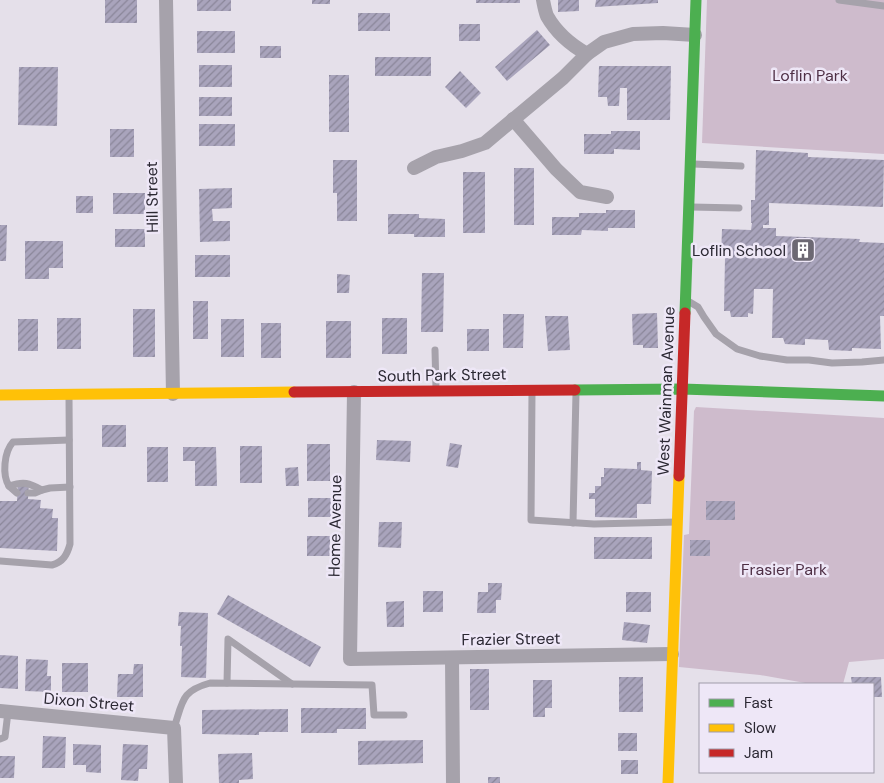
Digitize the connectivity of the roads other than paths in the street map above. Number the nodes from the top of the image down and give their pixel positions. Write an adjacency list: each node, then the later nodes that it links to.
1 (166, 0): 24 (street, Hill Street)
2 (543, 0): 7 (street)
3 (696, 0): 6 (main road, West Wainman Avenue)
4 (839, 0): 5 (lane)
5 (884, 6)
6 (695, 35): 7 (street); 9 (main road, West Wainman Avenue)
7 (587, 54): 8 (street)
8 (514, 119): 11 (street); 12 (street)
9 (690, 164): 10 (lane); 13 (main road, West Wainman Avenue)
10 (741, 166)
11 (414, 168)
12 (607, 197)
13 (688, 207): 14 (lane); 15 (main road, West Wainman Avenue)
14 (739, 208)
15 (685, 299): 17 (lane); 20 (main road, West Wainman Avenue)
16 (435, 350): 21 (lane)
17 (884, 360)
18 (532, 390): 19 (main road, South Park Street); 21 (main road, South Park Street); 34 (lane)
19 (576, 390): 20 (main road, South Park Street); 34 (lane)
20 (682, 390): 26 (main road, South Park Street); 33 (main road, West Wainman Avenue)
21 (436, 391): 22 (main road, South Park Street)
22 (354, 392): 24 (main road, South Park Street); 38 (street, Home Avenue)
23 (69, 394): 24 (main road, South Park Street); 25 (main road, South Park Street); 27 (lane)
24 (173, 394)
25 (0, 395)
26 (884, 396)
27 (70, 440): 28 (lane); 29 (lane)
28 (9, 486): 30 (lane); 31 (lane)
29 (70, 487): 30 (lane); 35 (lane)
30 (42, 490): 32 (lane)
31 (17, 492)
32 (28, 493)
33 (677, 522): 34 (lane); 36 (main road, West Wainman Avenue)
34 (573, 523)
35 (0, 561)
36 (672, 654): 37 (street, Frazier Street); 47 (main road, West Wainman Avenue)
37 (452, 658): 38 (street, Frazier Street); 46 (street)
38 (350, 660)
39 (227, 683): 40 (lane); 40 (lane); 43 (lane)
40 (292, 684): 42 (lane)
41 (4, 712): 43 (street, Dixon Street); 44 (lane)
42 (404, 715)
43 (174, 728): 45 (street)
44 (0, 739)
45 (176, 783)
46 (453, 783)
47 (668, 783)

